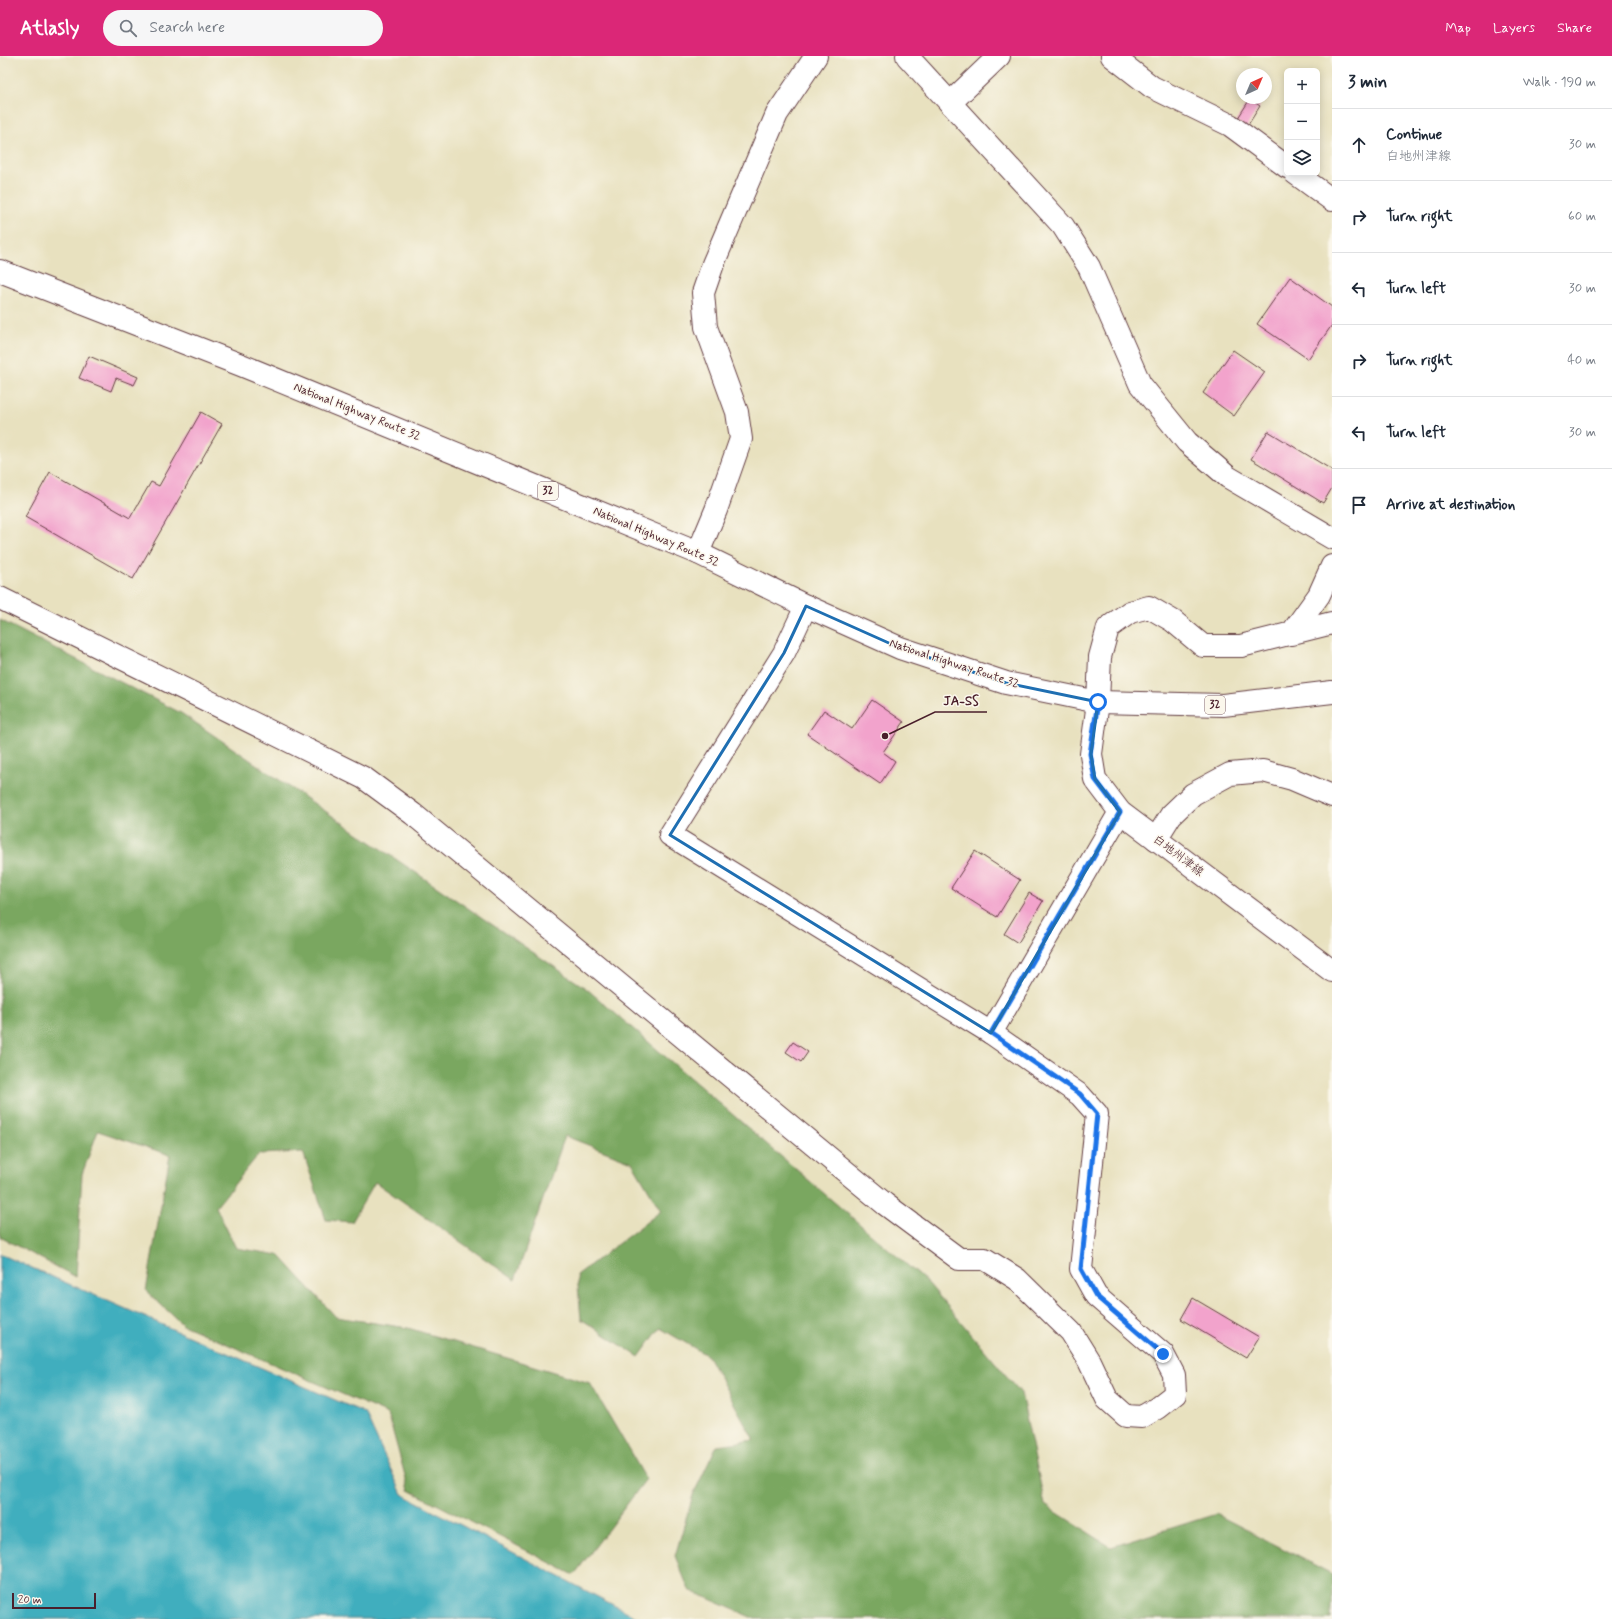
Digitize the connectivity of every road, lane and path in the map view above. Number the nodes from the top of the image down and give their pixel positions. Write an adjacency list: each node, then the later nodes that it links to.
1 (816, 56): 11 (main road)
2 (907, 56): 5 (main road)
3 (999, 56): 5 (main road)
4 (1112, 56): 6 (main road)
5 (950, 103): 10 (main road)
6 (1284, 165)
7 (1299, 176): 8 (main road)
8 (1332, 200)
9 (0, 271): 11 (main road, National Highway Route 32 / 32)
10 (1332, 538)
11 (698, 553): 14 (main road, National Highway Route 32 / 32)
12 (1332, 566): 16 (main road)
13 (0, 598): 23 (main road)
14 (806, 606): 18 (main road, National Highway Route 32 / 32); 23 (main road)
15 (1332, 624): 16 (main road)
16 (1291, 634): 18 (main road, 白地州津線)
17 (1332, 692): 18 (main road, National Highway Route 32 / 32)
18 (1098, 702): 20 (main road, 白地州津線)
19 (1332, 796): 21 (main road)
20 (1120, 812): 21 (main road, 白地州津線); 23 (main road)
21 (1156, 839): 22 (main road, 白地州津線)
22 (1332, 971)
23 (991, 1033)

